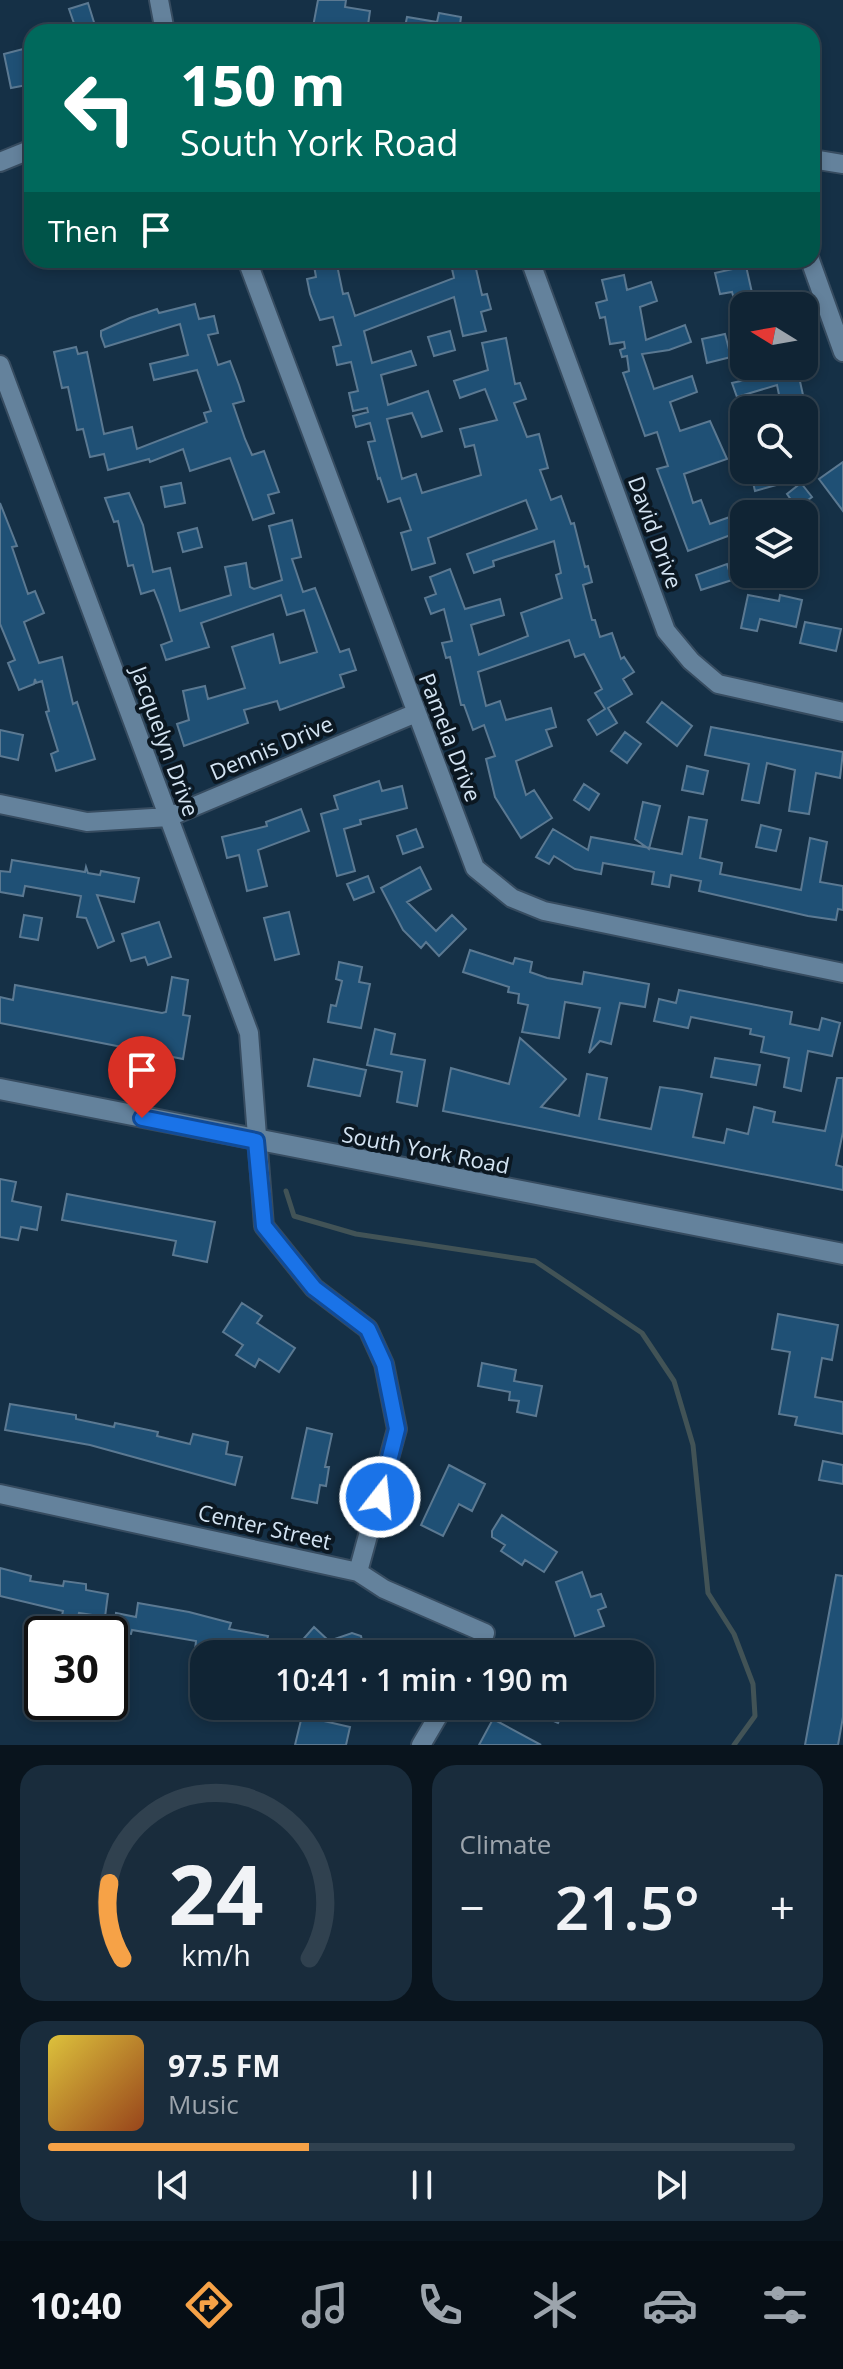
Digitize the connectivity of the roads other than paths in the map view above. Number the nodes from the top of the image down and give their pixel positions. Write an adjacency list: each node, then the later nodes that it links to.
1 (159, 0): 2 (street)
2 (164, 24)
3 (24, 152): 5 (street)
4 (820, 160): 6 (street)
5 (0, 162)
6 (843, 164)
7 (250, 268): 13 (street, Pamela Drive)
8 (533, 268): 12 (street, David Drive)
9 (813, 268): 10 (street)
10 (843, 352)
11 (0, 365): 15 (street, Jacquelyn Drive)
12 (843, 712)
13 (416, 713): 15 (street, Dennis Drive); 16 (street, Pamela Drive)
14 (0, 804): 15 (street, Dennis Drive)
15 (169, 817): 18 (street, Jacquelyn Drive)
16 (843, 973)
17 (0, 1089): 18 (main road, South York Road)
18 (256, 1141): 19 (main road, South York Road); 21 (street, Jacquelyn Drive)
19 (843, 1254)
20 (0, 1494): 21 (street, Center Street)
21 (358, 1572): 22 (street, Center Street)
22 (483, 1640)
23 (435, 1720): 24 (street)
24 (423, 1740)

